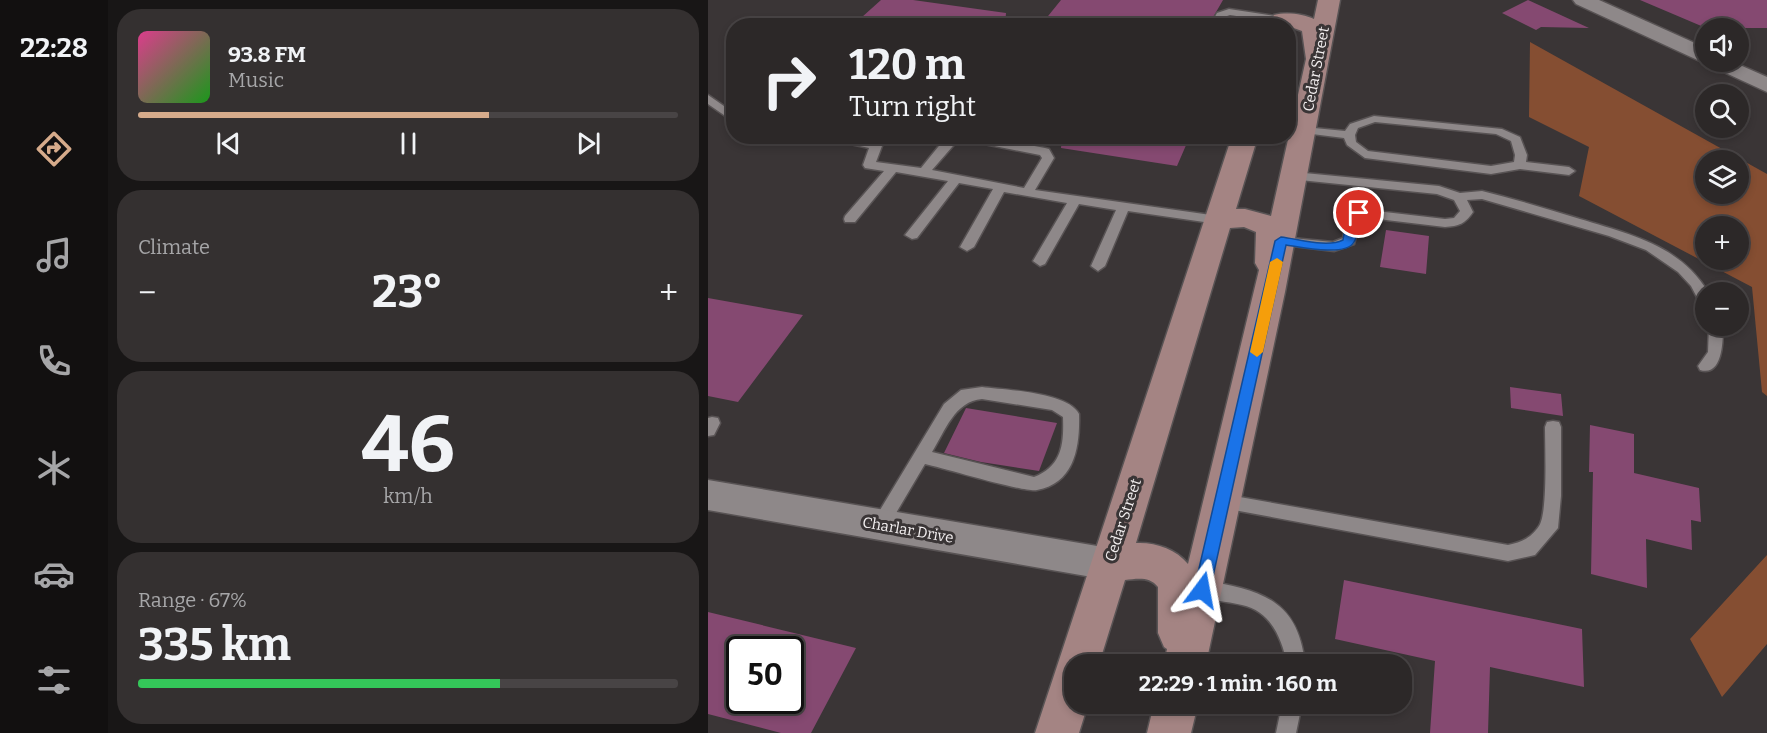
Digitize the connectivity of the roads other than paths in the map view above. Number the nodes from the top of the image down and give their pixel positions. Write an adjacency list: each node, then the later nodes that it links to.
1 (1329, 0): 7 (main road, Cedar Street)
2 (1583, 0): 6 (street)
3 (1284, 15): 4 (lane)
4 (1218, 18)
5 (1296, 19): 7 (main road)
6 (1695, 51)
7 (1318, 64): 12 (main road, Cedar Street)
8 (1739, 72): 9 (street)
9 (1767, 85)
10 (708, 98): 11 (lane)
11 (726, 112)
12 (1304, 130): 13 (lane); 22 (main road, Cedar Street)
13 (1349, 135): 18 (lane); 18 (lane)
14 (865, 144): 19 (lane)
15 (947, 144): 21 (lane)
16 (1003, 144): 25 (lane)
17 (1242, 144): 30 (main road, Cedar Street)
18 (1520, 165): 20 (lane)
19 (893, 168): 21 (lane); 29 (lane)
20 (1569, 171)
21 (924, 172): 23 (lane)
22 (1294, 176): 26 (lane); 32 (main road, Cedar Street)
23 (956, 179): 24 (lane); 31 (lane)
24 (1000, 187): 25 (lane); 33 (lane)
25 (1027, 192): 27 (lane)
26 (1459, 197): 32 (lane); 36 (lane)
27 (1075, 200): 28 (lane); 34 (lane)
28 (1124, 207): 30 (lane); 35 (lane)
29 (850, 219)
30 (1218, 220): 37 (main road); 45 (main road, Cedar Street)
31 (912, 235)
32 (1281, 241): 37 (main road, Cedar Street)
33 (967, 247)
34 (1040, 261)
35 (1098, 266)
36 (1695, 285)
37 (1270, 292): 43 (main road, Cedar Street)
38 (1716, 336): 39 (lane)
39 (1705, 366)
40 (1553, 427): 43 (lane)
41 (921, 456): 41 (lane); 44 (lane)
42 (708, 495): 44 (street, Charlar Drive)
43 (1223, 501): 46 (main road, Cedar Street)
44 (880, 525): 45 (street, Charlar Drive)
45 (1108, 564): 47 (main road, Cedar Street); 48 (main road)
46 (1202, 590): 49 (main road, Cedar Street); 50 (lane)
47 (1081, 654)
48 (1178, 654)
49 (1187, 654)
50 (1294, 654)
51 (1064, 710): 53 (main road)
52 (1290, 714): 54 (lane)
53 (1057, 733)
54 (1287, 733)

